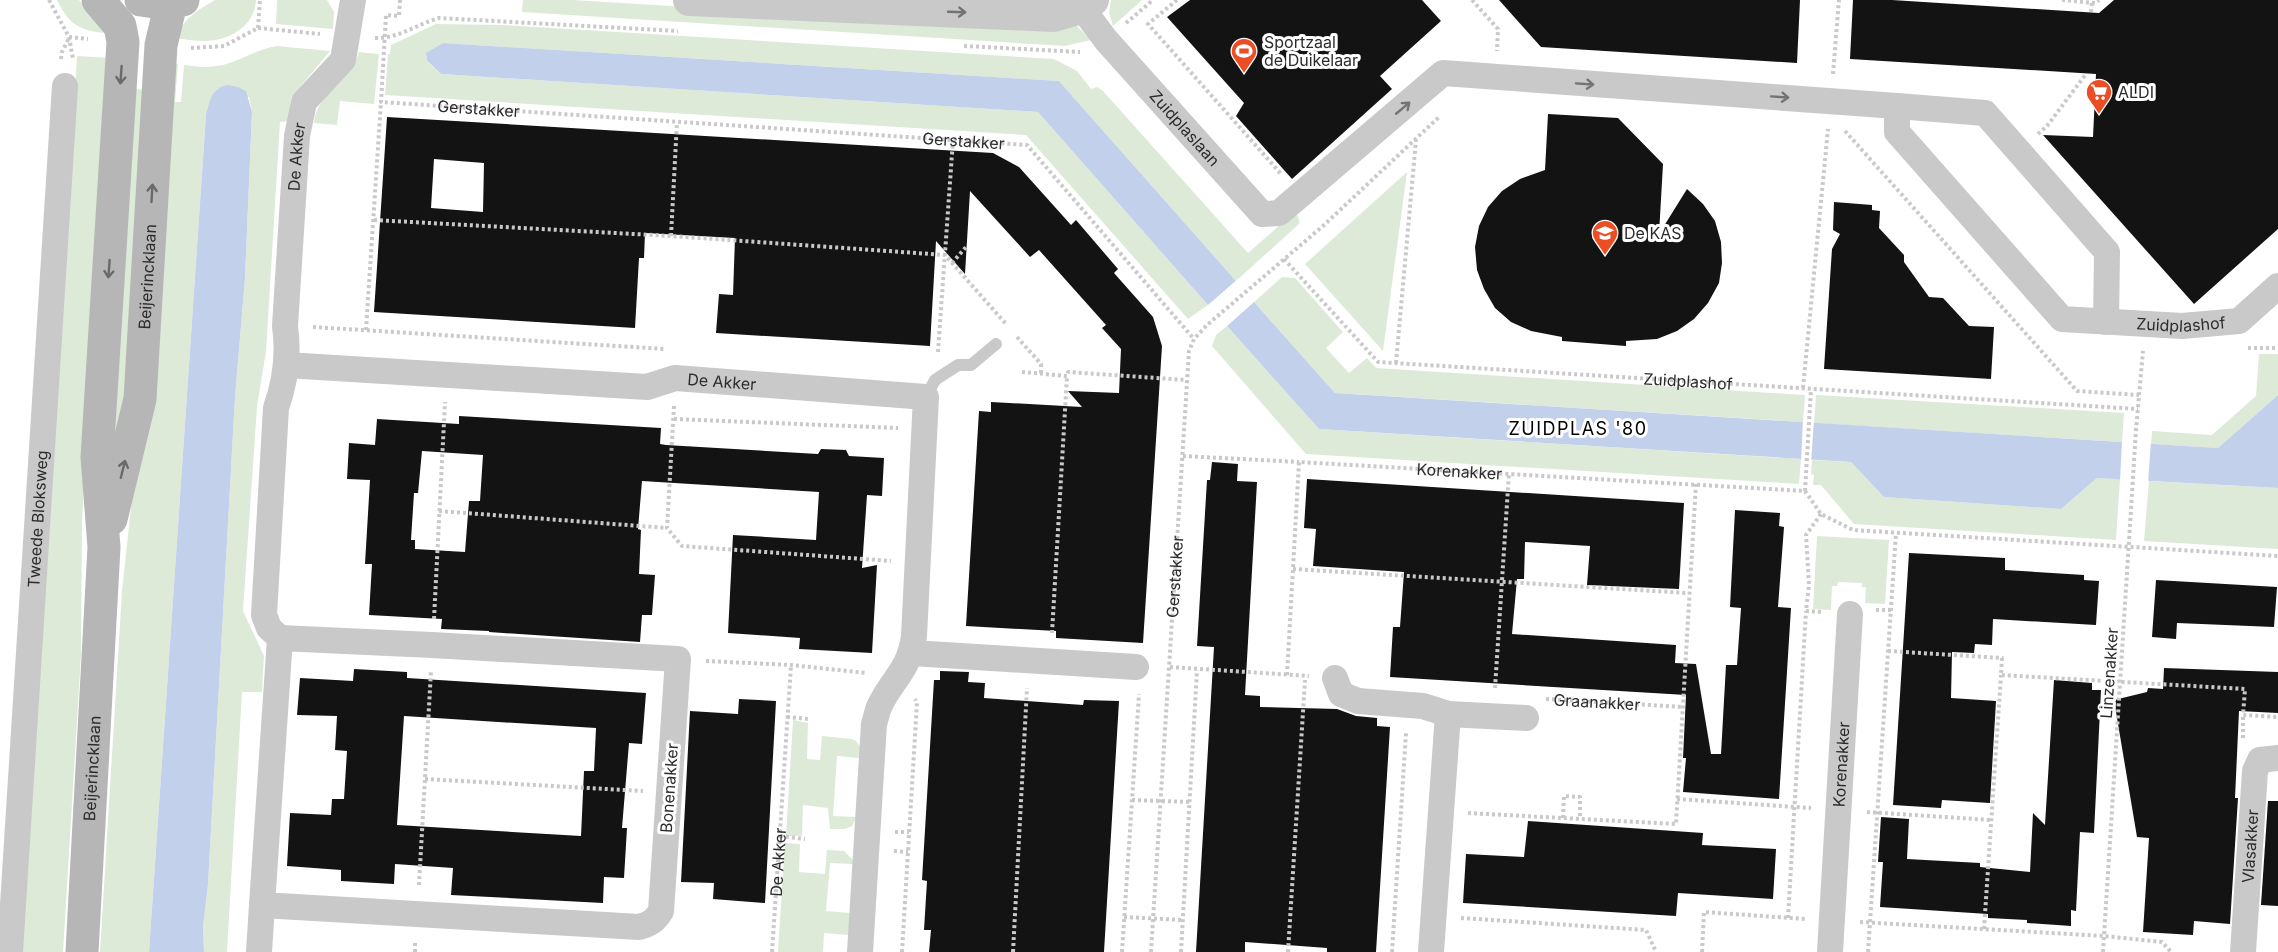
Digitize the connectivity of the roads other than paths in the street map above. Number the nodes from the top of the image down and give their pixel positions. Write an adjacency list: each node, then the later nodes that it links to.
1 (352, 0): 11 (street, De Akker)
2 (706, 0): 4 (street, Zuidplaslaan, one-way to 4)
3 (165, 1): 13 (main road, Beijerincklaan, one-way to 3)
4 (1084, 3): 7 (street, Zuidplaslaan, one-way to 7)
5 (106, 9): 13 (main road, Beijerincklaan, one-way to 13)
6 (65, 86): 23 (street, Tweede Bloksweg)
7 (1897, 106): 9 (street, Zuidplashof); 9 (street)
8 (2278, 286): 9 (street, Zuidplashof)
9 (2106, 322)
10 (996, 344): 12 (lane)
11 (286, 365): 12 (street, De Akker); 15 (street, De Akker)
12 (926, 397): 16 (street)
13 (104, 547): 24 (main road, Beijerincklaan)
14 (1850, 614): 28 (street, Korenakker)
15 (280, 638): 22 (street); 22 (street, Bonenakker)
16 (912, 653): 17 (street); 26 (street)
17 (1137, 678)
18 (1335, 678): 19 (street)
19 (1448, 714): 20 (street); 27 (street)
20 (1526, 718)
21 (2278, 758): 29 (street, Vlasakker)
22 (262, 905): 25 (street)
23 (10, 952)
24 (82, 952)
25 (259, 952)
26 (860, 952)
27 (1431, 952)
28 (1830, 952)
29 (2243, 952)

